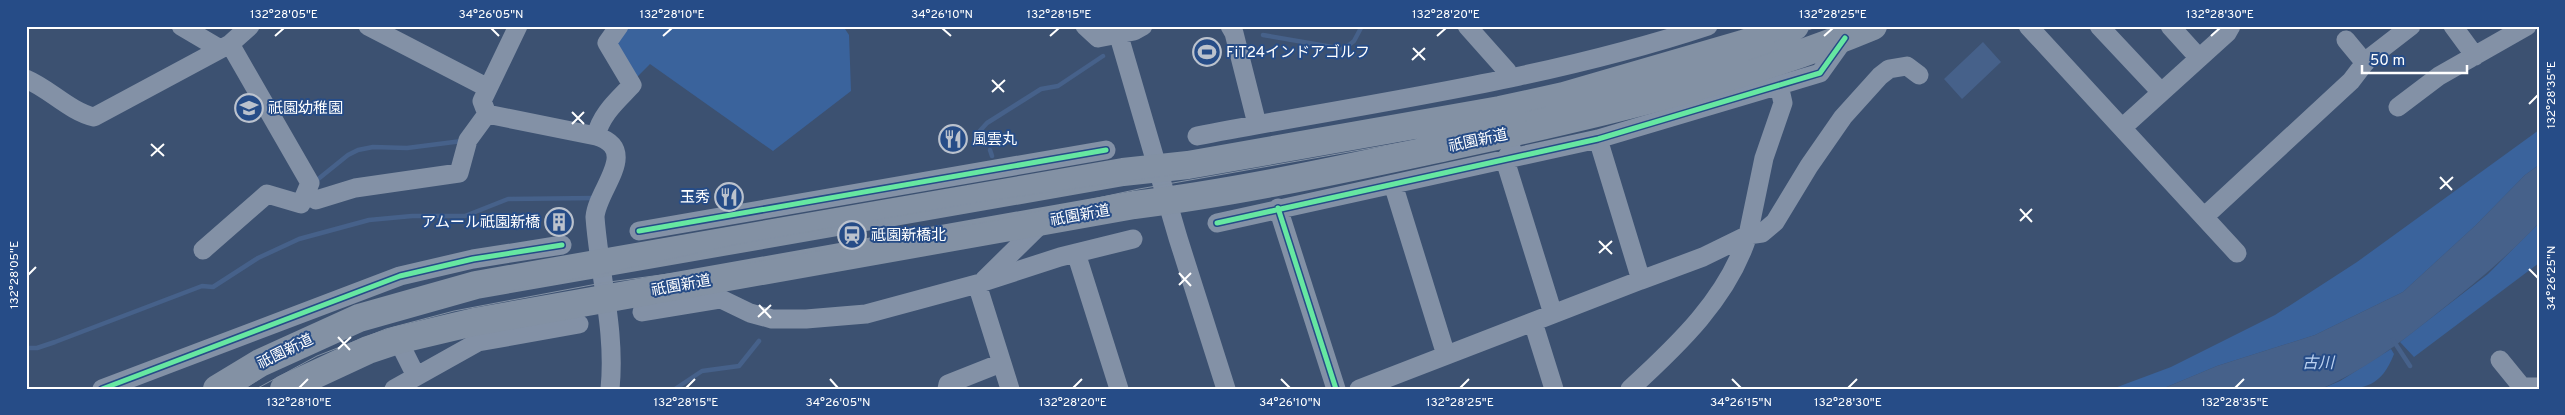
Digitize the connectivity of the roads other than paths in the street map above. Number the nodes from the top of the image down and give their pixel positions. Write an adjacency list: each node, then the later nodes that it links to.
1 (181, 26): 23 (street)
2 (250, 26): 23 (street)
3 (368, 26): 32 (street)
4 (518, 26): 32 (street)
5 (618, 26): 41 (street)
6 (1086, 26): 19 (street)
7 (1143, 26): 19 (street)
8 (1230, 26): 38 (street)
9 (1467, 26): 29 (street)
10 (1708, 26): 27 (street)
11 (1795, 26): 35 (highway, 祇園新道)
12 (1873, 26): 21 (highway, 祇園新道)
13 (2028, 26): 39 (street)
14 (2100, 26): 33 (street)
15 (2170, 26): 25 (street)
16 (2231, 26): 25 (street)
17 (2454, 26): 24 (street)
18 (2527, 26): 24 (street)
19 (1117, 30): 47 (street)
20 (2400, 30): 26 (street)
21 (1845, 38): 31 (street); 40 (highway, 祇園新道)
22 (2346, 40): 26 (street)
23 (225, 46): 30 (street); 51 (street)
24 (2475, 56): 34 (street)
25 (2199, 58): 33 (street)
26 (2365, 63): 54 (street)
27 (1528, 74): 29 (street); 35 (street)
28 (1918, 75): 59 (street)
29 (1509, 78): 37 (street)
30 (27, 80)
31 (1779, 85): 43 (street); 59 (street)
32 (488, 88): 36 (street)
33 (2161, 92): 39 (street)
34 (2398, 108)
35 (1500, 110): 45 (highway, 祇園新道)
36 (487, 114): 41 (street); 51 (street)
37 (1287, 120): 38 (street); 45 (street)
38 (1256, 124): 42 (street)
39 (2122, 128): 54 (street)
40 (1528, 129): 46 (street); 52 (highway, 祇園新道)
41 (596, 136): 66 (street)
42 (1197, 136)
43 (1598, 139): 46 (street); 68 (street)
44 (1106, 150): 48 (street)
45 (1269, 151): 47 (highway, 祇園新道)
46 (1504, 160): 49 (street); 74 (street)
47 (1158, 169): 50 (highway, 祇園新道); 53 (street)
48 (992, 170): 50 (street); 55 (street)
49 (1392, 184): 52 (street); 78 (street)
50 (1018, 192): 62 (highway, 祇園新道)
51 (307, 193): 63 (street)
52 (1280, 195): 53 (highway, 祇園新道); 57 (street); 94 (street)
53 (1167, 201): 56 (highway, 祇園新道); 93 (street)
54 (2204, 216): 65 (street)
55 (719, 218): 58 (street); 62 (street)
56 (1044, 221): 69 (street); 71 (highway, 祇園新道)
57 (1217, 223)
58 (639, 231)
59 (1748, 235): 68 (street); 97 (street)
60 (1133, 239): 64 (street)
61 (562, 246): 67 (street)
62 (697, 248): 66 (highway, 祇園新道)
63 (203, 250)
64 (1076, 253): 69 (street); 92 (street)
65 (2238, 253)
66 (601, 264): 70 (highway, 祇園新道); 72 (street)
67 (439, 267): 70 (street); 83 (street)
68 (1642, 280): 74 (street)
69 (980, 283): 71 (street); 80 (street)
70 (476, 286): 86 (highway, 祇園新道)
71 (712, 290): 72 (highway, 祇園新道); 73 (street)
72 (607, 297): 77 (highway, 祇園新道); 89 (street)
73 (642, 312)
74 (1553, 314): 75 (street)
75 (1533, 322): 78 (street); 96 (street)
76 (579, 324): 82 (street)
77 (398, 340): 82 (street); 87 (highway, 祇園新道)
78 (1446, 356): 95 (street)
79 (2500, 360): 84 (street)
80 (1001, 363): 90 (street); 91 (street)
81 (2539, 374): 84 (street)
82 (416, 376): 88 (street)
83 (126, 385): 85 (street)
84 (2530, 387)
85 (102, 389)
86 (217, 389)
87 (284, 389)
88 (394, 389)
89 (610, 389)
90 (947, 389)
91 (1010, 389)
92 (1119, 389)
93 (1226, 389)
94 (1336, 389)
95 (1359, 389)
96 (1554, 389)
97 (1630, 389)

